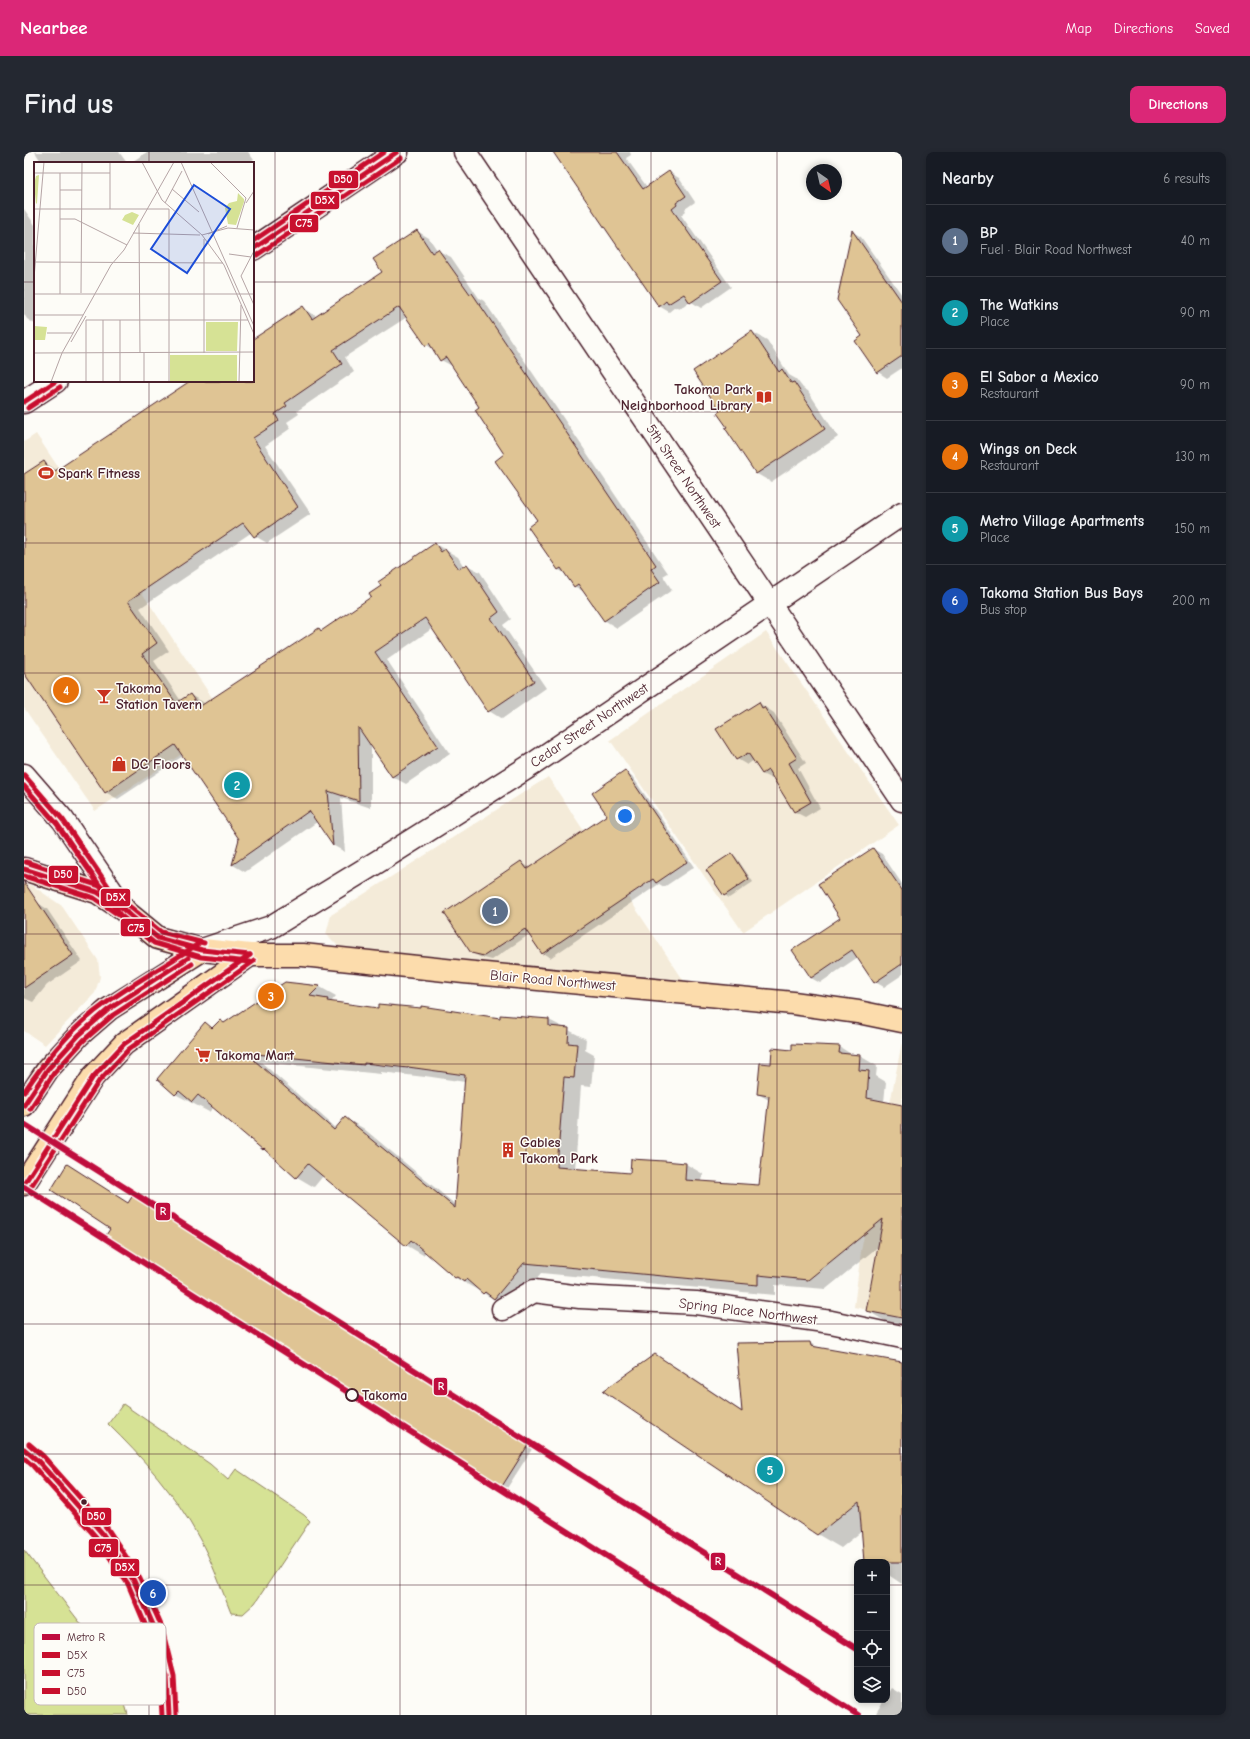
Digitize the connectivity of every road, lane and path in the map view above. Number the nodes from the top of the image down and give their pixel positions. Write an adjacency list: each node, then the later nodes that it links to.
1 (397, 152): 3 (street)
2 (465, 152): 7 (street, 5th Street Northwest)
3 (254, 248)
4 (54, 382): 5 (street)
5 (24, 402)
6 (902, 514): 7 (street, Cedar Street Northwest)
7 (769, 603): 9 (street, 5th Street Northwest); 12 (street, Cedar Street Northwest)
8 (24, 775): 11 (street)
9 (902, 800)
10 (24, 869): 11 (main road)
11 (125, 911): 13 (main road, Blair Road Northwest)
12 (271, 927): 13 (street, Cedar Street Northwest); 14 (street, Cedar Street Northwest)
13 (202, 950): 14 (main road, Blair Road Northwest); 16 (main road, Cedar Street Northwest)
14 (250, 955): 15 (main road, Blair Road Northwest); 17 (main road, Cedar Street Northwest)
15 (902, 1021)
16 (24, 1105)
17 (24, 1184)
18 (503, 1308): 19 (street, Spring Place Northwest)
19 (902, 1337)

